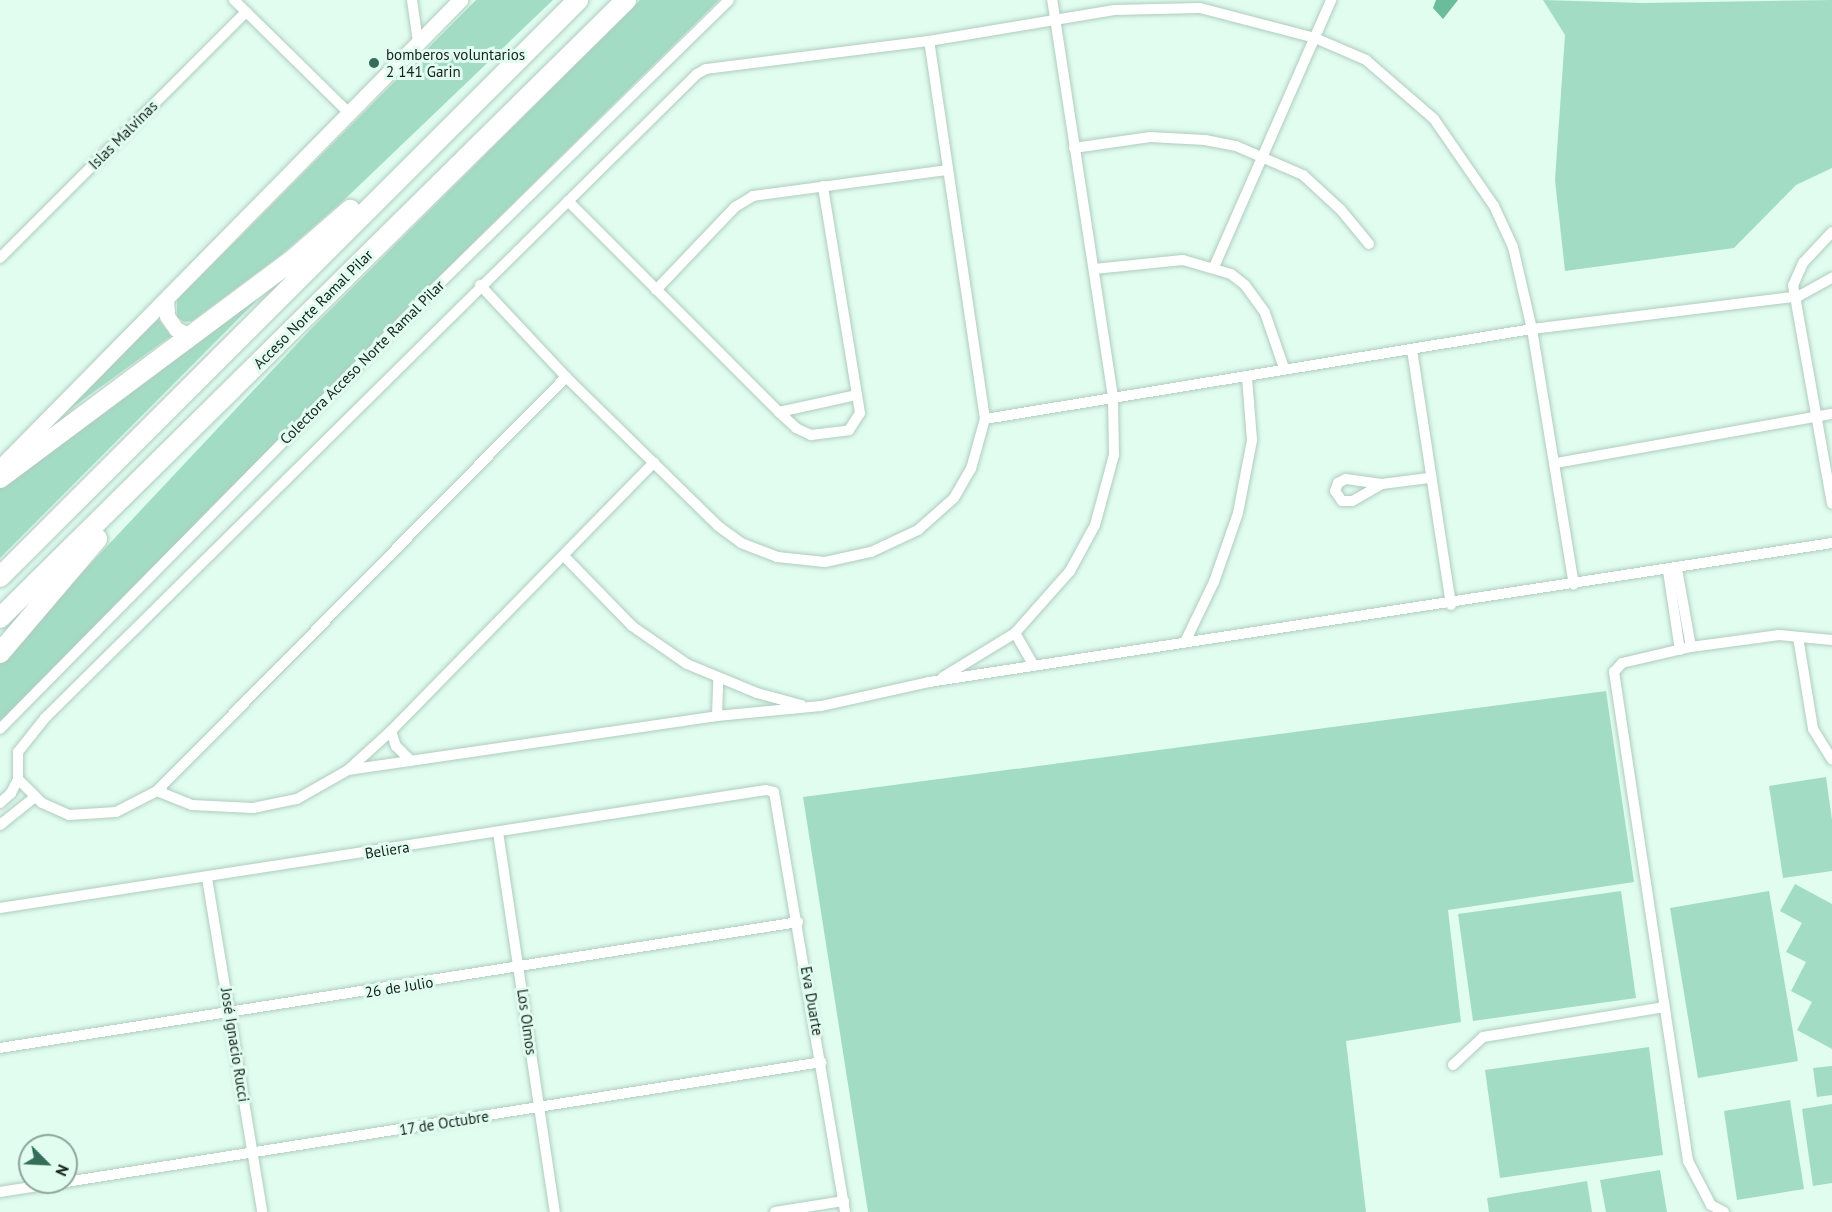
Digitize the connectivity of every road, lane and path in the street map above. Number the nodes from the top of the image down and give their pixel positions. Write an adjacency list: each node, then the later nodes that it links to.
1 (234, 0): 9 (street)
2 (412, 0): 13 (street)
3 (460, 0): 13 (street)
4 (578, 0): 31 (highway); 53 (highway, Acceso Norte Ramal Pilar)
5 (626, 0): 42 (highway, Acceso Norte Ramal Pilar)
6 (729, 0): 68 (street, Colectora Acceso Norte Ramal Pilar)
7 (1052, 0): 10 (street)
8 (1331, 0): 11 (street)
9 (246, 12): 14 (street); 22 (street, Islas Malvinas)
10 (1056, 20): 11 (street); 12 (street); 15 (street)
11 (1316, 38): 16 (street); 30 (street)
12 (929, 41): 17 (street); 19 (street)
13 (418, 42): 14 (street)
14 (348, 112): 29 (street)
15 (1074, 148): 16 (street); 24 (street)
16 (1263, 155): 21 (street); 23 (street)
17 (947, 170): 18 (street); 41 (street)
18 (823, 186): 27 (street); 36 (street)
19 (568, 201): 26 (street); 27 (street)
20 (1832, 232): 28 (street)
21 (1370, 244)
22 (0, 258)
23 (1214, 267): 24 (street); 33 (street)
24 (1094, 269): 37 (street)
25 (1832, 278): 28 (street)
26 (480, 285): 34 (street); 73 (street)
27 (656, 290): 38 (street)
28 (1793, 297): 30 (street); 40 (street)
29 (166, 300): 31 (street); 45 (street)
30 (1533, 329): 32 (street); 44 (street)
31 (190, 336): 46 (highway)
32 (1412, 350): 33 (street); 47 (street)
33 (1284, 368): 35 (street)
34 (566, 377): 43 (street); 74 (street)
35 (1247, 378): 37 (street); 60 (street)
36 (857, 395): 38 (street); 38 (street)
37 (1113, 398): 41 (street); 57 (street)
38 (779, 412)
39 (1832, 414): 40 (street)
40 (1818, 417): 44 (street); 49 (street)
41 (985, 418): 43 (street)
42 (182, 439): 56 (highway, Acceso Norte Ramal Pilar); 62 (highway)
43 (654, 462): 51 (street)
44 (1556, 463): 54 (street)
45 (0, 467)
46 (0, 478)
47 (1429, 478): 48 (street); 55 (street)
48 (1382, 484)
49 (1832, 504)
50 (1832, 543): 52 (street)
51 (564, 556): 64 (street); 69 (street)
52 (1672, 570): 54 (street); 61 (street)
53 (0, 577)
54 (1574, 585): 55 (street)
55 (1451, 605): 60 (street)
56 (0, 618)
57 (1015, 633): 63 (street); 65 (street)
58 (1798, 637): 59 (street); 61 (street); 70 (street)
59 (1832, 640)
60 (1185, 642): 63 (street)
61 (1685, 648): 84 (street)
62 (0, 652)
63 (1034, 666): 65 (street)
64 (718, 678): 66 (street); 67 (street)
65 (929, 682): 66 (street)
66 (807, 707): 67 (street)
67 (717, 716): 71 (street)
68 (0, 729)
69 (391, 731): 71 (street); 72 (street)
70 (1832, 760)
71 (411, 761): 72 (street)
72 (348, 770): 74 (street)
73 (18, 779): 76 (street); 77 (street)
74 (157, 791): 76 (street)
75 (774, 792): 79 (street, Beliera); 82 (street, Eva Duarte)
76 (35, 798): 78 (street)
77 (0, 803)
78 (0, 825)
79 (498, 832): 80 (street, Beliera); 83 (street, Los Olmos)
80 (207, 878): 81 (street, Beliera); 85 (street, José Ignacio Rucci)
81 (0, 908)
82 (798, 922): 83 (street, 26 de Julio); 87 (street, Eva Duarte)
83 (519, 968): 85 (street, 26 de Julio); 89 (street, Los Olmos)
84 (1665, 1007): 88 (street); 98 (street)
85 (231, 1013): 86 (street, 26 de Julio); 90 (street, José Ignacio Rucci)
86 (0, 1048)
87 (822, 1062): 89 (street, 17 de Octubre); 94 (street, Eva Duarte)
88 (1453, 1065)
89 (539, 1108): 90 (street, 17 de Octubre); 96 (street, Los Olmos)
90 (253, 1153): 91 (street, 17 de Octubre); 95 (street, José Ignacio Rucci)
91 (78, 1180)
92 (18, 1189): 93 (street, 17 de Octubre)
93 (0, 1192)
94 (845, 1207): 97 (street)
95 (262, 1212)
96 (555, 1212)
97 (775, 1212)
98 (1724, 1212)

